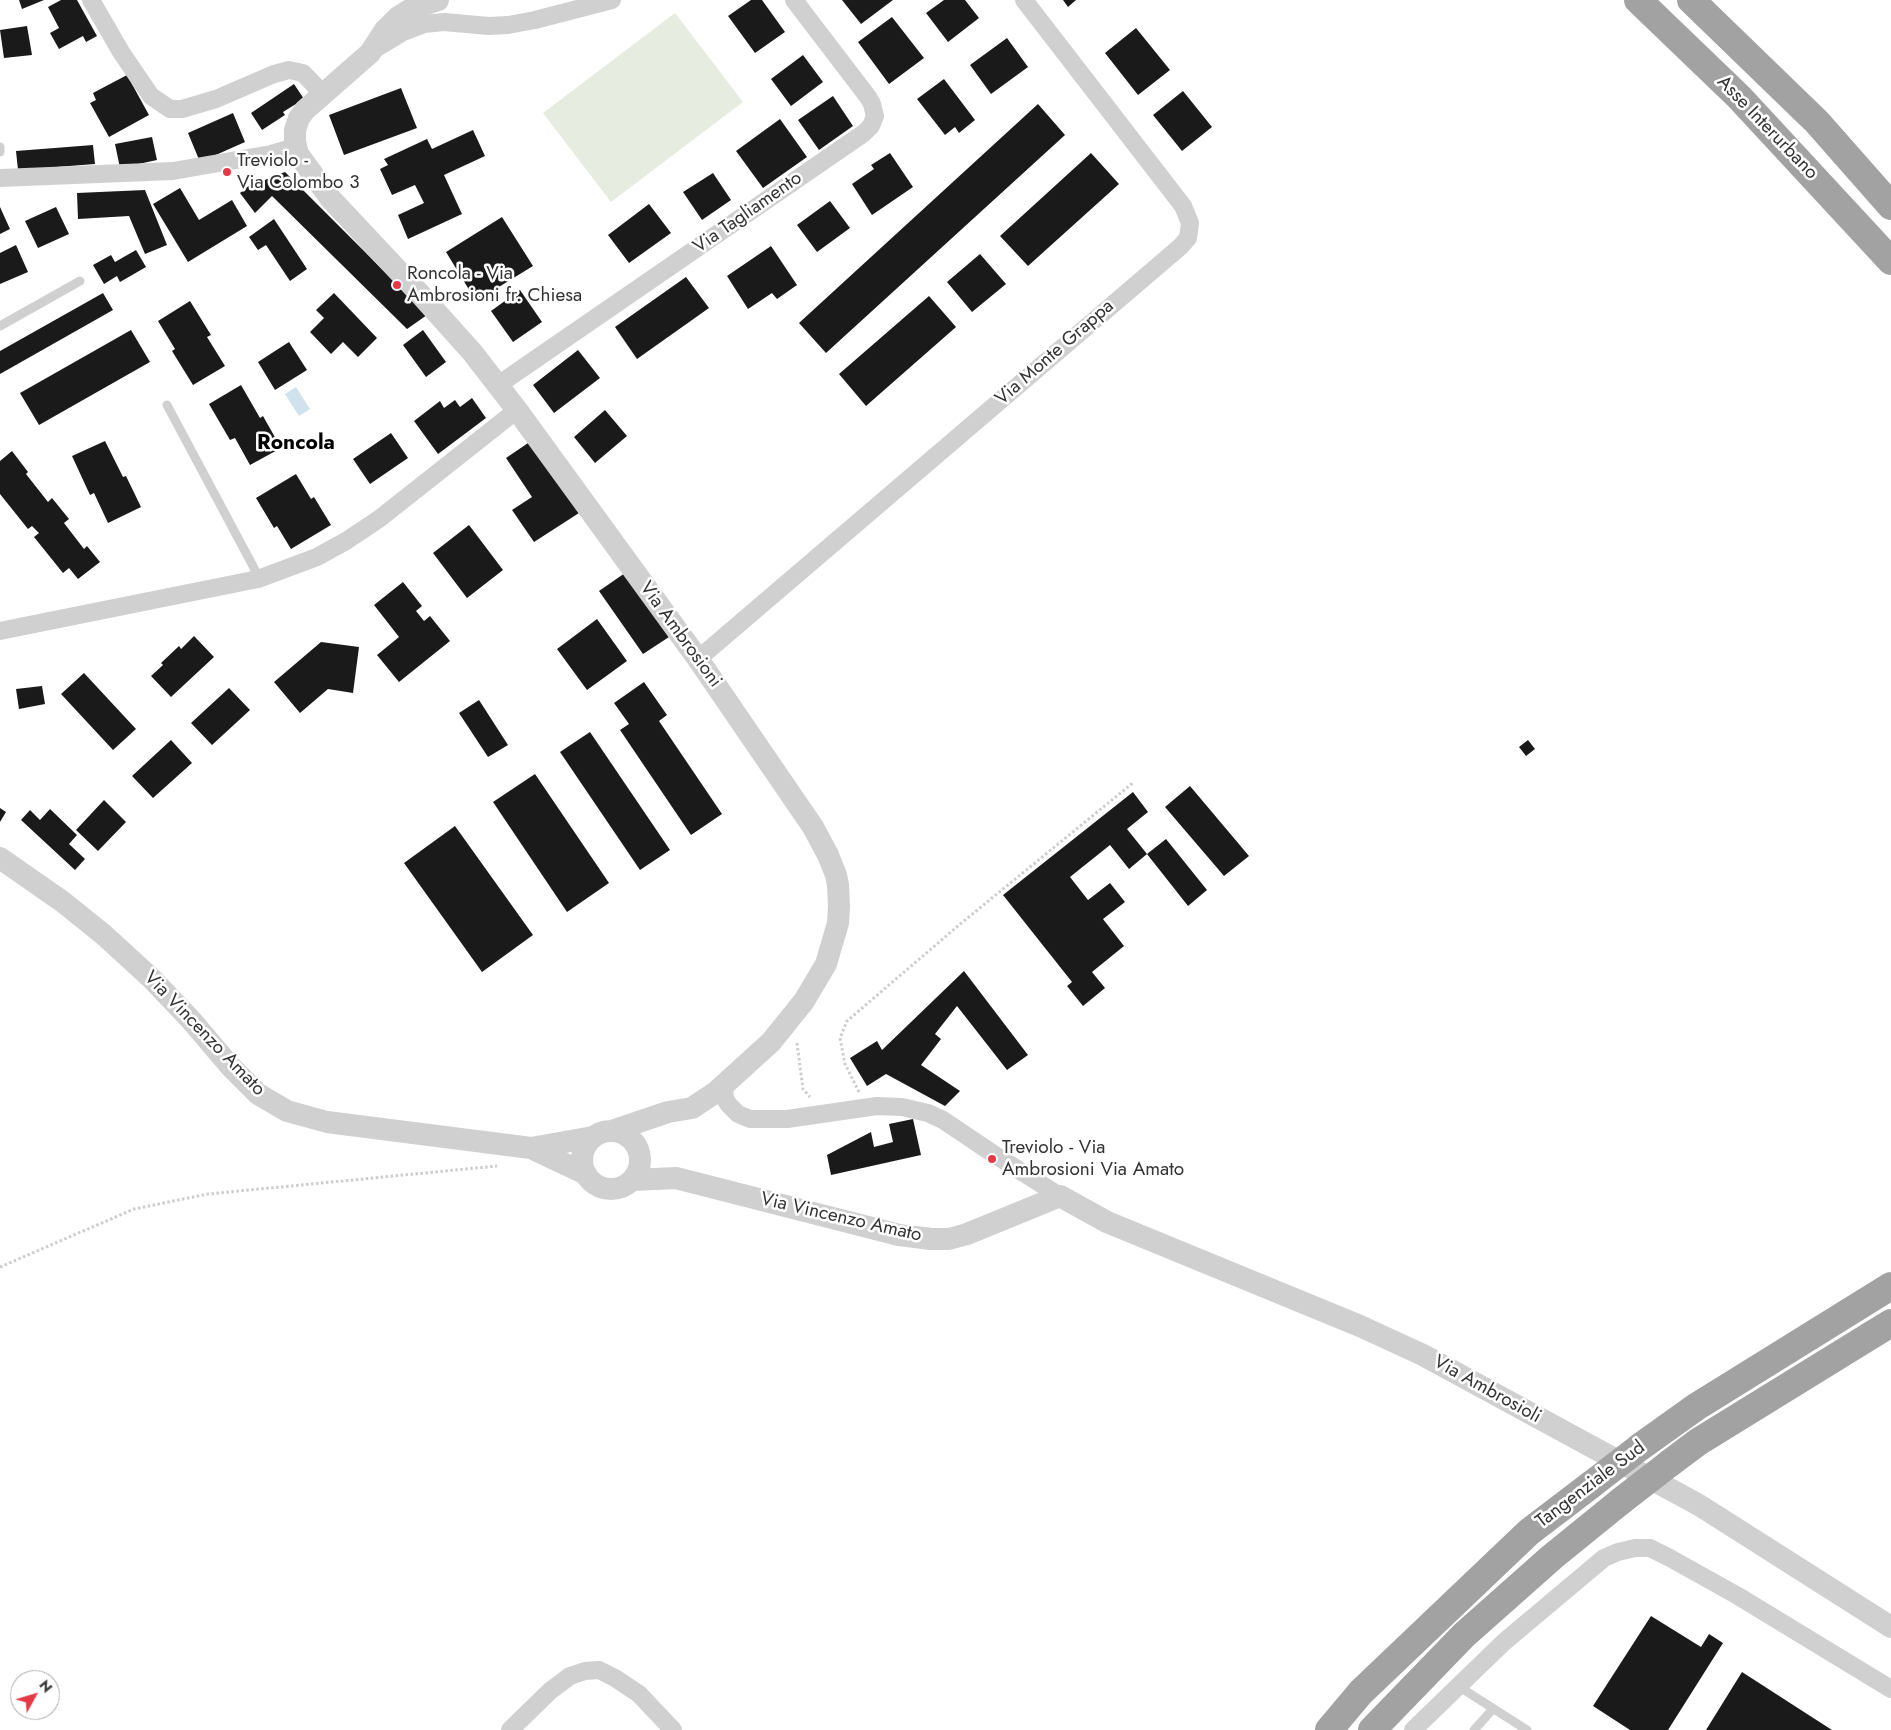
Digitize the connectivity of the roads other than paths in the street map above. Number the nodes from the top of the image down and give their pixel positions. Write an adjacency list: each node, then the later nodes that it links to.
1 (91, 0): 9 (street)
2 (438, 0): 8 (street)
3 (612, 0): 8 (street)
4 (794, 0): 18 (street, Via Tagliamento)
5 (1024, 0): 23 (street, Via Monte Grappa)
6 (1638, 0): 15 (highway, Asse Interurbano)
7 (1691, 0): 14 (highway, Asse Interurbano)
8 (370, 53): 9 (street)
9 (322, 94): 11 (street)
10 (0, 147): 12 (lane)
11 (296, 147): 13 (street); 18 (street, Via Ambrosioni)
12 (0, 152)
13 (0, 178)
14 (1891, 206)
15 (1891, 261)
16 (80, 281): 17 (lane)
17 (0, 326)
18 (498, 385): 20 (street, Via Ambrosioni)
19 (167, 405): 21 (lane)
20 (517, 410): 21 (street); 23 (street, Via Ambrosioni)
21 (258, 579): 22 (street)
22 (0, 631)
23 (698, 659): 25 (street, Via Ambrosioni)
24 (0, 858): 28 (street, Via Vincenzo Amato)
25 (724, 1085): 26 (street, Via Ambrosioni); 33 (street)
26 (649, 1120): 27 (street, Via Ambrosioni); 29 (street)
27 (603, 1134): 28 (street, Via Vincenzo Amato); 29 (street); 30 (street)
28 (531, 1148): 30 (street, Via Vincenzo Amato)
29 (638, 1151): 31 (street, Via Vincenzo Amato); 32 (street)
30 (586, 1174): 32 (street)
31 (676, 1178): 32 (street, Via Vincenzo Amato); 33 (street, Via Vincenzo Amato)
32 (633, 1180)
33 (1060, 1196): 36 (street, Via Ambrosioli)
34 (1891, 1286): 42 (highway, Tangenziale Sud, bridge)
35 (1891, 1323): 43 (highway, Tangenziale Sud, bridge)
36 (1891, 1627)
37 (1457, 1686): 38 (street); 39 (lane); 44 (street)
38 (1891, 1689)
39 (1493, 1709): 45 (lane); 46 (lane)
40 (510, 1730): 41 (street)
41 (672, 1730)
42 (1329, 1730)
43 (1372, 1730)
44 (1413, 1730)
45 (1474, 1730)
46 (1527, 1730)

